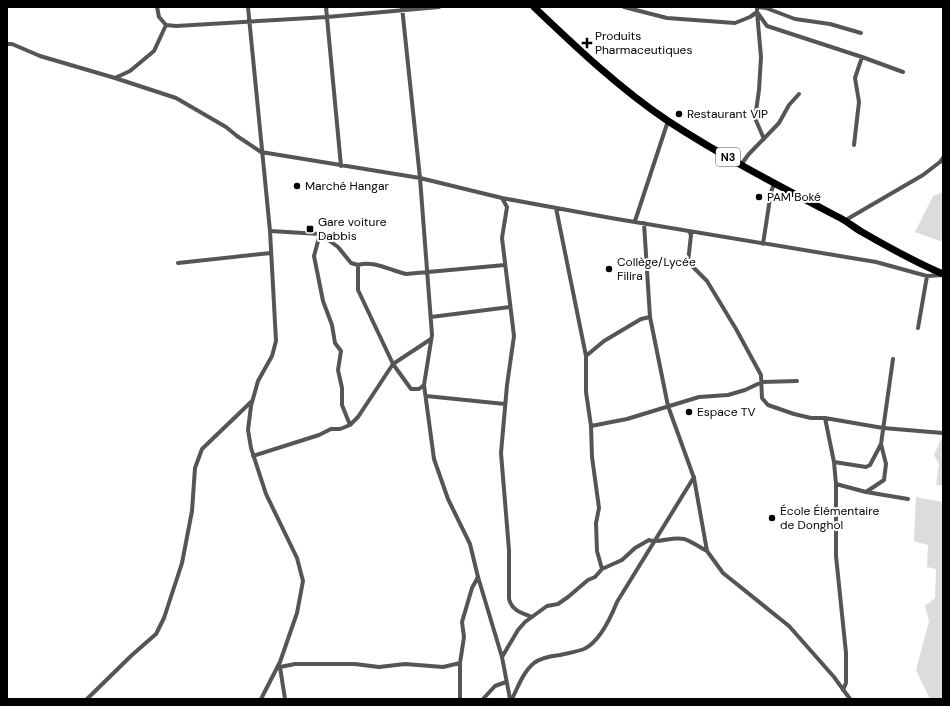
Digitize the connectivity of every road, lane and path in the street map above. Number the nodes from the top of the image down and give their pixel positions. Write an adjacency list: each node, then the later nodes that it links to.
1 (157, 7): 12 (street)
2 (248, 7): 11 (street)
3 (326, 7): 10 (street)
4 (439, 7): 7 (street)
5 (534, 7): 19 (highway, N3)
6 (624, 7): 9 (street)
7 (402, 8): 10 (street); 26 (street)
8 (768, 8): 9 (street); 13 (street)
9 (758, 9): 15 (street); 20 (street)
10 (327, 17): 11 (street); 25 (street)
11 (250, 21): 12 (street); 22 (street)
12 (166, 25): 17 (street)
13 (861, 33)
14 (7, 44): 17 (street)
15 (862, 57): 16 (street); 21 (street)
16 (903, 72)
17 (116, 78): 22 (street)
18 (799, 94): 20 (street)
19 (668, 121): 24 (highway, N3); 30 (street)
20 (764, 139): 24 (street)
21 (854, 145)
22 (261, 152): 25 (street); 33 (street)
23 (943, 158): 31 (street)
24 (741, 165): 27 (highway, N3)
25 (341, 166): 26 (street)
26 (420, 178): 28 (street); 41 (street)
27 (774, 184): 31 (highway, N3); 36 (street)
28 (502, 198): 29 (street); 40 (street)
29 (556, 208): 30 (street); 49 (street)
30 (635, 221): 32 (street)
31 (844, 221): 42 (highway, N3)
32 (644, 223): 34 (street); 46 (street)
33 (270, 231): 35 (street); 37 (street)
34 (689, 231): 36 (street); 53 (street)
35 (320, 234): 39 (street); 60 (street)
36 (763, 244): 43 (street)
37 (271, 253): 38 (street); 56 (street)
38 (178, 263)
39 (358, 265): 41 (street); 51 (street)
40 (505, 265): 41 (street); 44 (street)
41 (427, 273): 45 (street)
42 (943, 274): 43 (street)
43 (927, 276): 47 (street)
44 (510, 307): 45 (street); 57 (street)
45 (431, 317): 48 (street)
46 (650, 317): 49 (street); 58 (street)
47 (918, 328)
48 (431, 338): 51 (street); 54 (street)
49 (586, 356): 61 (street)
50 (893, 359): 62 (street)
51 (393, 364): 54 (street); 60 (street)
52 (797, 381): 53 (street)
53 (762, 382): 58 (street); 59 (street)
54 (424, 385): 55 (street)
55 (426, 396): 57 (street); 74 (street)
56 (253, 401): 65 (street); 82 (street)
57 (505, 404): 75 (street)
58 (668, 406): 61 (street); 67 (street)
59 (825, 418): 62 (street); 66 (street)
60 (350, 424): 65 (street)
61 (591, 426): 73 (street)
62 (884, 428): 63 (street); 64 (street)
63 (943, 433)
64 (881, 444): 66 (street); 69 (street)
65 (253, 456): 77 (street)
66 (834, 462): 68 (street)
67 (694, 477): 71 (street); 72 (street)
68 (836, 484): 69 (street); 81 (street)
69 (866, 492): 70 (street)
70 (908, 499)
71 (653, 542): 72 (street); 73 (street); 87 (street)
72 (707, 551): 81 (street)
73 (602, 569): 75 (street)
74 (478, 577): 76 (street); 78 (street)
75 (532, 617): 76 (street)
76 (502, 657): 80 (street)
77 (280, 662): 79 (street); 83 (street)
78 (460, 663): 79 (street); 85 (street)
79 (280, 667): 84 (street)
80 (506, 682): 86 (street); 87 (street)
81 (843, 690): 88 (street)
82 (87, 699)
83 (261, 699)
84 (285, 699)
85 (460, 699)
86 (483, 699)
87 (511, 699)
88 (850, 699)

